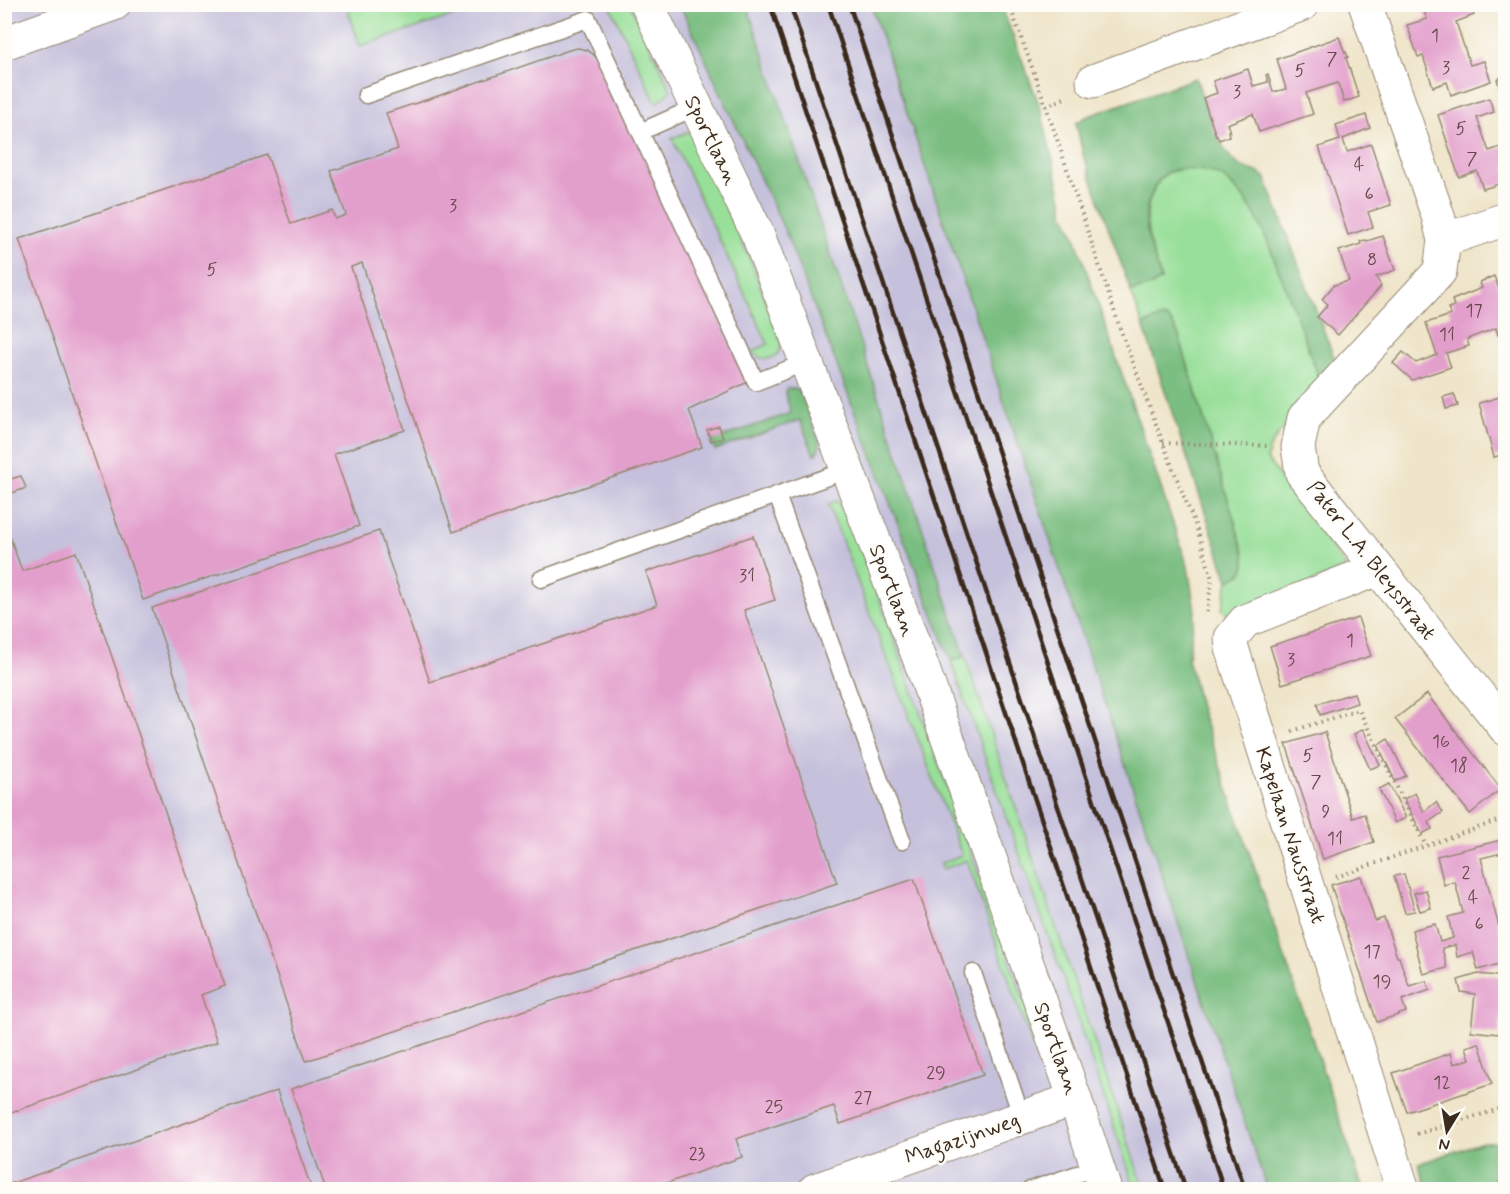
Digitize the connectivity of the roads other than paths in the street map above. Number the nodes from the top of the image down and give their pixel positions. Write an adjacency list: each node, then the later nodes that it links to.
1 (114, 4): 5 (street)
2 (646, 4): 8 (street, Sportlaan)
3 (1303, 4): 6 (street)
4 (1365, 4): 11 (street, Pater L.A. Bleysstraat)
5 (4, 44)
6 (1093, 81)
7 (366, 95): 9 (lane)
8 (696, 107): 9 (lane); 12 (street, Sportlaan)
9 (640, 132): 12 (lane)
10 (1506, 219): 11 (street)
11 (1444, 240): 15 (street, Pater L.A. Bleysstraat)
12 (806, 362): 13 (street, Sportlaan)
13 (847, 470): 14 (lane); 20 (street, Sportlaan)
14 (777, 495): 16 (lane); 18 (lane)
15 (1378, 569): 17 (street, Pater L.A. Bleysstraat); 25 (street, Kapelaan Nausstraat)
16 (541, 579)
17 (1506, 729)
18 (902, 842)
19 (973, 974): 21 (lane)
20 (1075, 1099): 21 (street, Magazijnweg); 22 (street, Sportlaan)
21 (1022, 1118): 23 (street, Magazijnweg)
22 (1102, 1178): 24 (lane)
23 (815, 1190)
24 (1030, 1190)
25 (1403, 1190)

